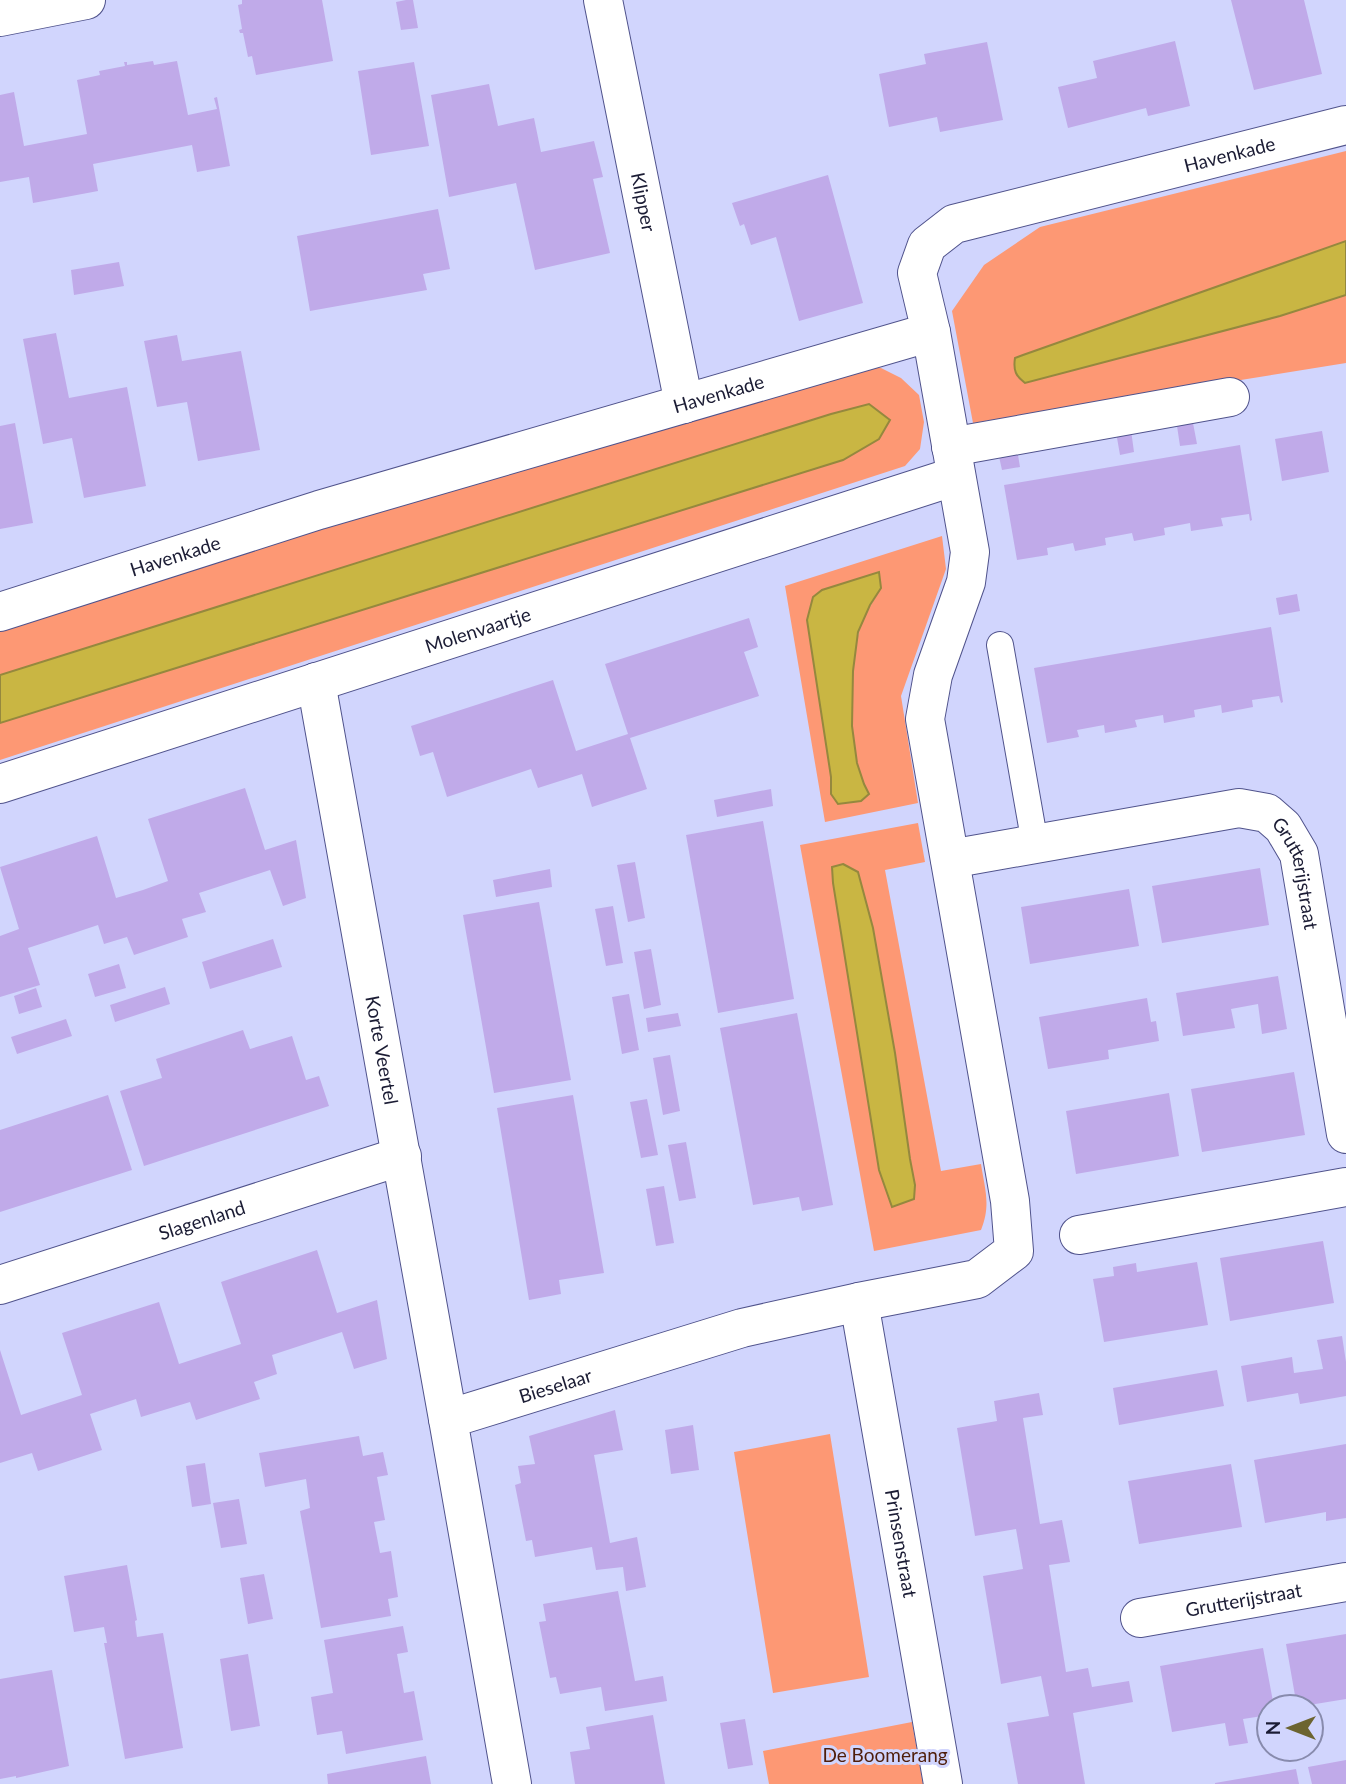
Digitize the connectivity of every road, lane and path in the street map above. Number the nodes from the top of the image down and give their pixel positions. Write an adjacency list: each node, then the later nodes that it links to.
1 (86, 0): 3 (street)
2 (603, 0): 7 (street, Klipper)
3 (0, 16)
4 (1346, 125): 5 (street, Havenkade)
5 (931, 332): 7 (street, Havenkade); 8 (street)
6 (1230, 397): 8 (street)
7 (684, 404): 9 (street, Havenkade)
8 (953, 461): 11 (street, Molenvaartje); 14 (street)
9 (0, 612)
10 (1000, 645): 13 (lane)
11 (316, 682): 12 (street, Molenvaartje); 16 (street, Korte Veertel)
12 (0, 784)
13 (1035, 844): 14 (street, Grutterijstraat); 15 (street, Grutterijstraat)
14 (950, 859): 20 (street, Bieselaar)
15 (1346, 1134)
16 (402, 1156): 19 (street, Slagenland); 21 (street, Korte Veertel)
17 (1346, 1187): 18 (street)
18 (1079, 1235)
19 (0, 1285)
20 (859, 1302): 21 (street, Bieselaar); 25 (street, Prinsenstraat)
21 (448, 1419): 24 (street)
22 (1346, 1582): 23 (street, Grutterijstraat)
23 (1140, 1618)
24 (512, 1784)
25 (943, 1784)

